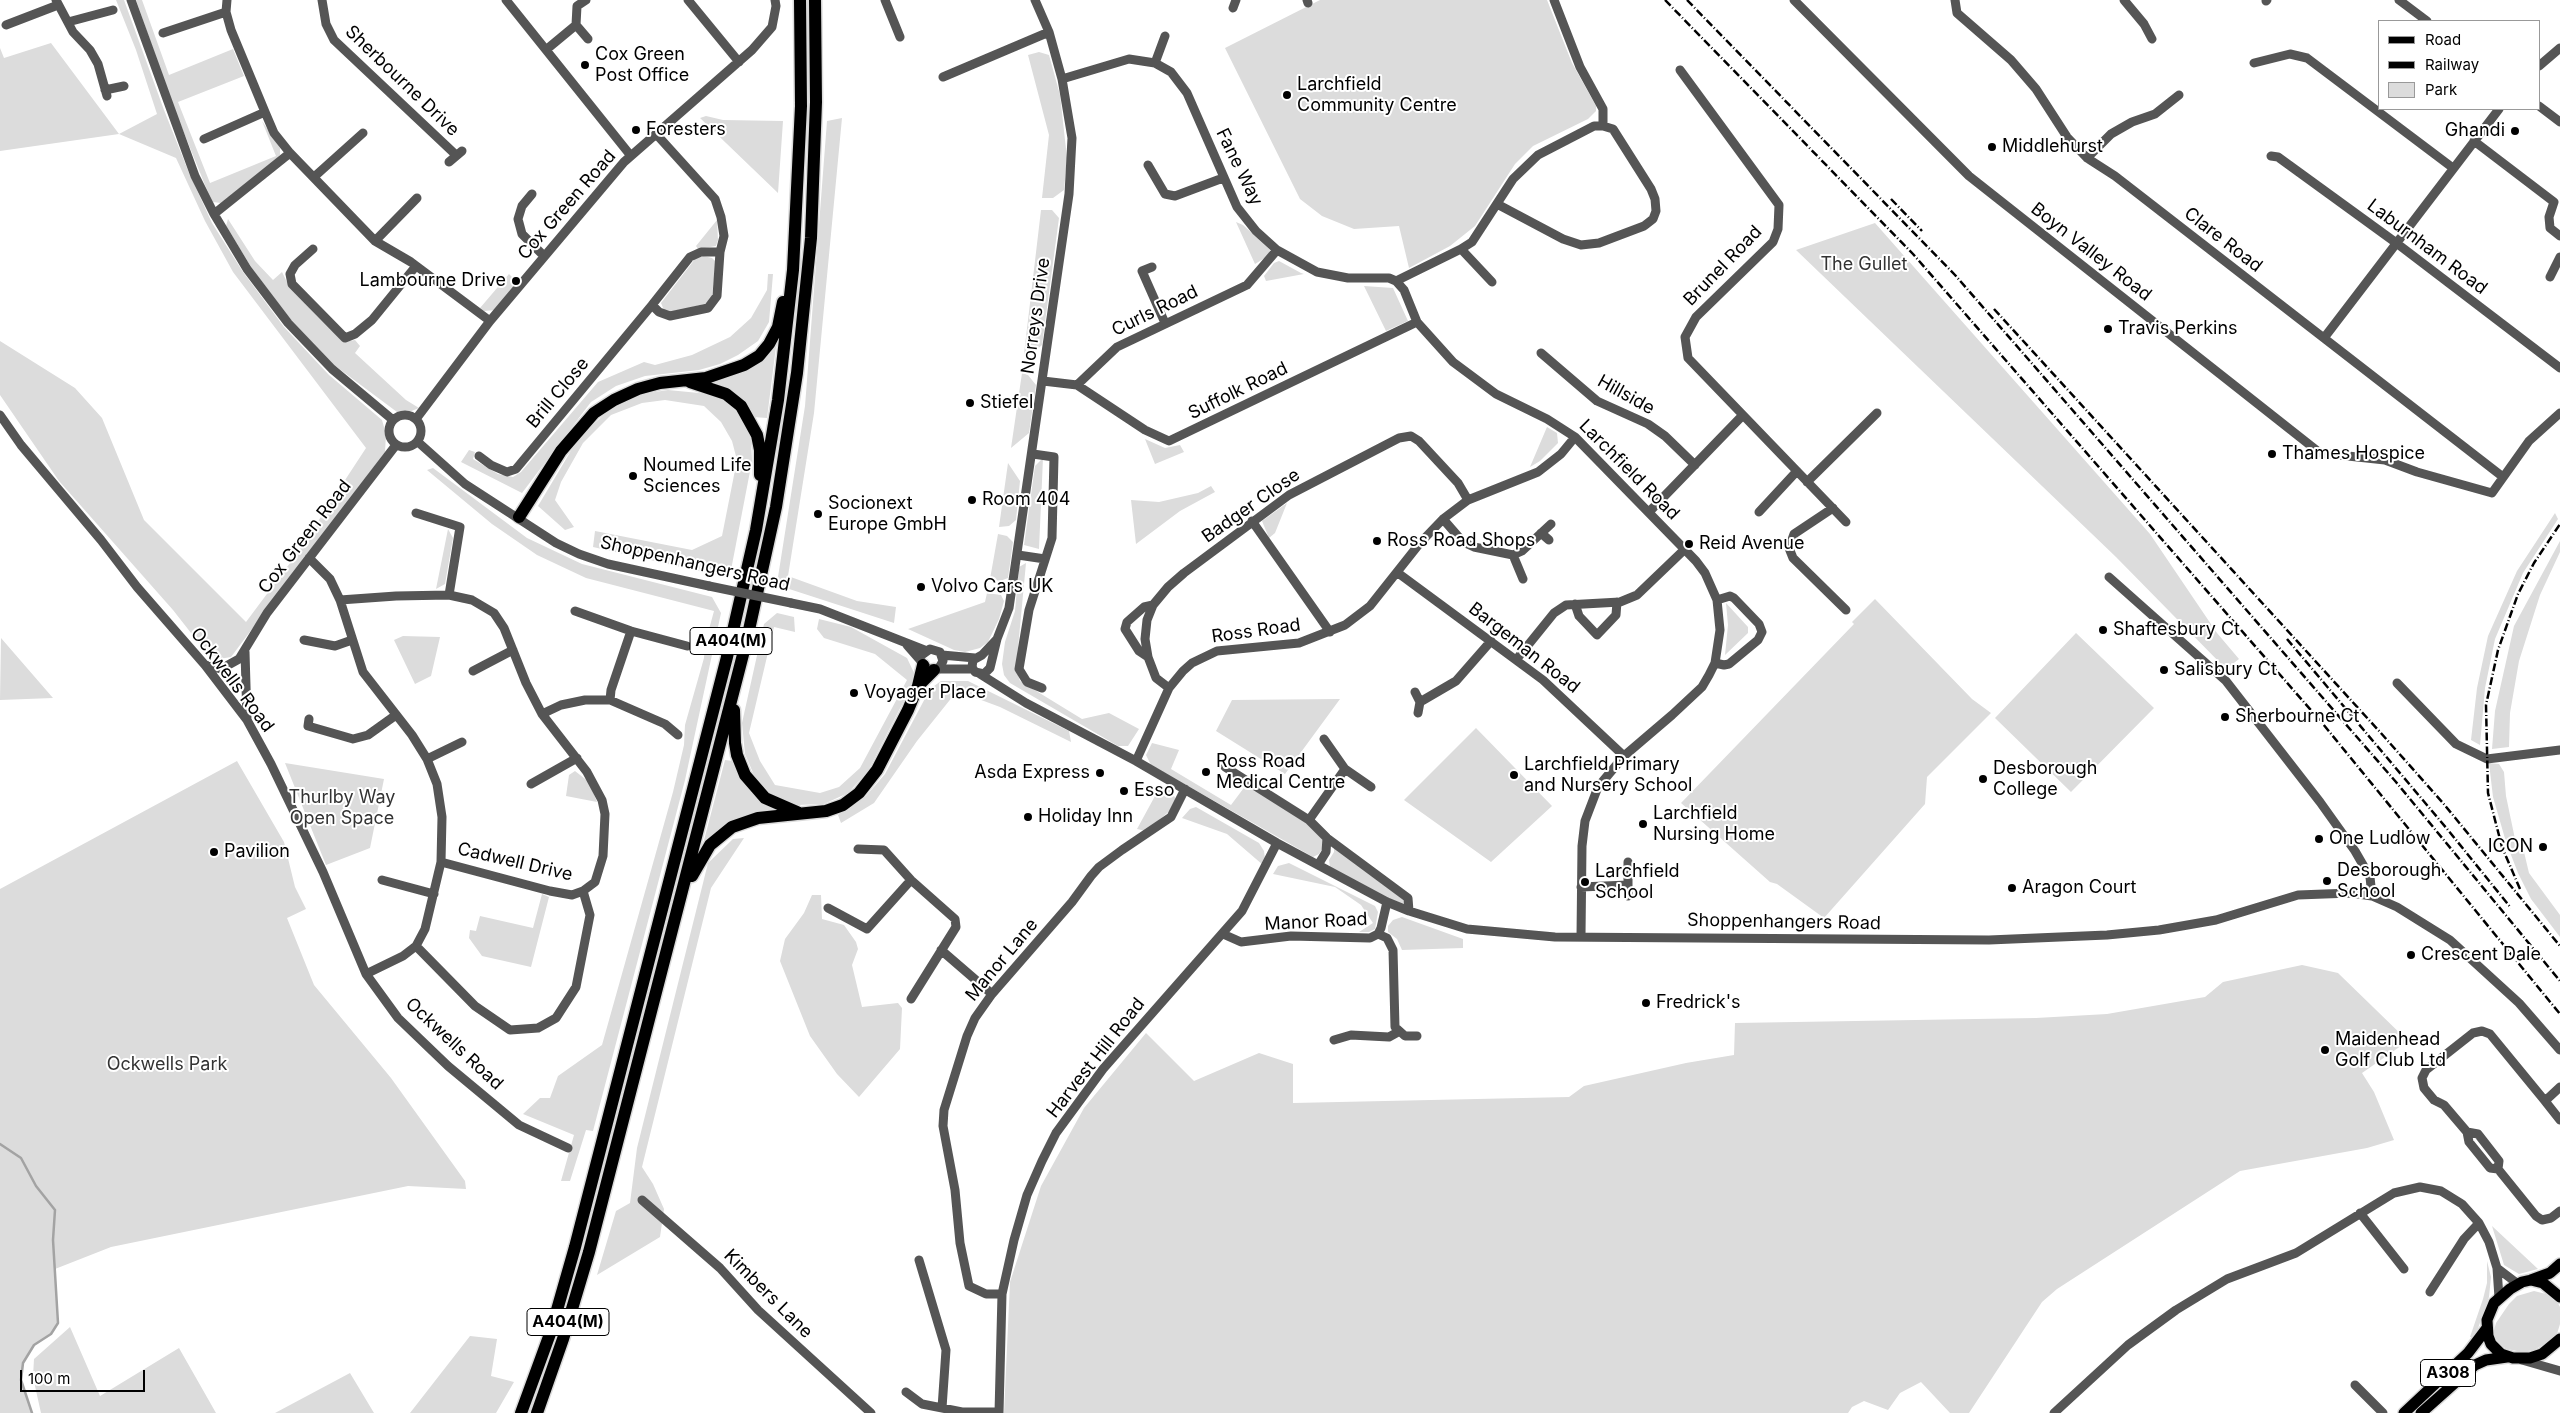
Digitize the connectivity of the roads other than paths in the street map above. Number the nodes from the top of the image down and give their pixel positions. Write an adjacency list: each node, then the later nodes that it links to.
1 (131, 0): 63 (street)
2 (227, 0): 19 (street)
3 (322, 0): 54 (street, Sherbourne Drive)
4 (506, 0): 31 (street)
5 (586, 0): 23 (street)
6 (688, 0): 32 (street)
7 (800, 0): 64 (highway, A404(M))
8 (816, 0): 157 (highway, A404(M))
9 (885, 0): 27 (street)
10 (1035, 0): 24 (street, Norreys Drive)
11 (1554, 0): 45 (street)
12 (1794, 0): 104 (street, Boyn Valley Road)
13 (1955, 0): 53 (street, Clare Road)
14 (2124, 0): 29 (street)
15 (2399, 0): 20 (street)
16 (57, 2): 21 (street); 22 (street)
17 (776, 3): 32 (street, Cox Green Road)
18 (113, 10): 21 (street)
19 (226, 12): 25 (street); 43 (street)
20 (2426, 20)
21 (68, 22): 39 (street)
22 (6, 25)
23 (576, 25): 28 (street); 31 (street)
24 (1049, 32): 37 (street); 38 (street, Norreys Drive)
25 (163, 33)
26 (1165, 36): 34 (street)
27 (900, 37)
28 (588, 39)
29 (2152, 40)
30 (2560, 48): 35 (street)
31 (547, 49): 51 (street)
32 (738, 62): 47 (street, Cox Green Road)
33 (2254, 63): 56 (street)
34 (1155, 64): 38 (street, Fane Way); 58 (street, Fane Way)
35 (2540, 65)
36 (1680, 70): 94 (street, Brunel Road)
37 (943, 77)
38 (1062, 79): 89 (street, Norreys Drive)
39 (124, 86)
40 (2179, 95): 53 (street)
41 (2540, 107): 44 (street)
42 (2497, 110): 49 (street)
43 (265, 112): 48 (street); 50 (street)
44 (2560, 122)
45 (1603, 126): 61 (street); 61 (street)
46 (363, 132): 57 (street)
47 (656, 135): 51 (street, Cox Green Road); 71 (street)
48 (204, 139)
49 (2474, 141): 56 (street); 62 (street)
50 (290, 153): 57 (street); 63 (street)
51 (631, 156): 72 (street, Cox Green Road)
52 (2271, 156): 67 (street, Laburnham Road)
53 (2087, 158): 85 (street, Clare Road)
54 (449, 162)
55 (1148, 165): 58 (street)
56 (2453, 168): 67 (street)
57 (314, 178): 66 (street)
58 (1223, 178): 69 (street, Fane Way)
59 (532, 194): 72 (street)
60 (417, 198): 66 (street)
61 (1497, 204): 70 (street)
62 (2557, 204): 65 (street)
63 (214, 214): 96 (street)
64 (796, 229): 88 (highway, A404(M)); 116 (highway, A404(M))
65 (2560, 236)
66 (375, 241): 74 (street)
67 (2395, 242): 85 (street); 87 (street, Laburnham Road)
68 (313, 249): 74 (street)
69 (1277, 250): 79 (street, Fane Way); 84 (street, Curls Road)
70 (1461, 250): 79 (street); 80 (street)
71 (720, 252): 81 (street, Brill Close); 81 (street)
72 (544, 256): 82 (street, Cox Green Road)
73 (2560, 257): 78 (street)
74 (416, 266): 82 (street)
75 (1152, 267): 76 (street)
76 (1142, 271): 77 (street); 84 (street)
77 (1131, 275)
78 (2550, 277)
79 (1396, 281): 83 (street, Larchfield Road)
80 (1492, 281)
81 (652, 305): 101 (street, Brill Close)
82 (490, 321): 95 (street, Cox Green Road)
83 (1417, 322): 90 (street, Suffolk Road); 97 (street, Larchfield Road)
84 (1165, 323): 90 (street, Curls Road)
85 (2324, 338): 104 (street, Clare Road)
86 (1542, 353): 102 (street, Hillside)
87 (2560, 368)
88 (685, 381): 111 (highway, A404(M)); 116 (highway, A404(M))
89 (1043, 381): 90 (street); 100 (street, Norreys Drive)
90 (1077, 385)
91 (1877, 412): 105 (street)
92 (2560, 413): 104 (street)
93 (0, 415): 151 (street, Ockwells Road)
94 (1742, 416): 102 (street); 103 (street, Brunel Road)
95 (416, 419): 96 (street); 98 (street)
96 (393, 420): 99 (street)
97 (1575, 437): 106 (street, Ross Road); 108 (street, Larchfield Road)
98 (418, 442): 99 (street); 111 (street, Shoppenhangers Road)
99 (396, 445): 122 (street, Cox Green Road)
100 (1032, 454): 120 (street, Norreys Drive); 123 (street)
101 (478, 456)
102 (1695, 465): 108 (street)
103 (1797, 471): 105 (street, Brunel Road); 109 (street)
104 (2503, 477)
105 (1807, 482): 107 (street, Brunel Road)
106 (1468, 500): 112 (street, Ross Road); 113 (street, Badger Close)
107 (1832, 508): 114 (street, Brunel Road); 133 (street)
108 (1648, 512): 119 (street, Larchfield Road)
109 (1759, 512)
110 (416, 513): 127 (street)
111 (519, 517): 141 (street, Shoppenhangers Road, bridge)
112 (1443, 519): 121 (street); 124 (street, Ross Road)
113 (1252, 521): 131 (street, Badger Close); 136 (street)
114 (1846, 522)
115 (1551, 524): 117 (street)
116 (756, 530): 240 (highway, A404(M))
117 (1542, 533): 118 (street); 121 (street)
118 (1549, 540)
119 (1685, 548): 129 (street, Larchfield Road); 130 (street)
120 (1018, 555): 123 (street); 138 (street, Norreys Drive)
121 (1513, 555): 126 (street)
122 (309, 558): 128 (street); 145 (street, Cox Green Road)
123 (1045, 559): 158 (street)
124 (1398, 573): 136 (street, Ross Road); 140 (street, Bargeman Road)
125 (2109, 577): 197 (street)
126 (1523, 579)
127 (449, 595): 128 (street, Cadwell Drive); 143 (street, Cadwell Drive)
128 (340, 600): 139 (street)
129 (1717, 600): 150 (street, Larchfield Road); 150 (street)
130 (1617, 602): 132 (street); 132 (street)
131 (1153, 604): 148 (street, Badger Close); 148 (street)
132 (1575, 604): 149 (street)
133 (1846, 610)
134 (575, 611): 135 (street)
135 (631, 631): 142 (street); 162 (street)
136 (1330, 632): 159 (street, Ross Road)
137 (304, 639): 139 (street)
138 (997, 639): 147 (street, Norreys Drive); 152 (street, Norreys Drive)
139 (352, 640): 166 (street)
140 (1491, 641): 149 (street, Bargeman Road); 163 (street)
141 (905, 643): 144 (street, Shoppenhangers Road); 153 (street, Shoppenhangers Road)
142 (687, 646)
143 (513, 650): 154 (street); 165 (street, Cadwell Drive)
144 (927, 651): 146 (street, Shoppenhangers Road); 153 (street)
145 (244, 652): 151 (street, Cox Green Road); 168 (street)
146 (942, 655): 147 (street); 153 (street)
147 (978, 656): 152 (street); 155 (street)
148 (1148, 657): 159 (street, Badger Close)
149 (1516, 660): 173 (street, Bargeman Road)
150 (1715, 663): 173 (street, Larchfield Road)
151 (205, 664): 168 (street, Ockwells Road)
152 (990, 664): 155 (street); 160 (street)
153 (930, 666): 155 (street); 182 (highway, A404(M))
154 (473, 671)
155 (977, 672): 160 (street, Shoppenhangers Road)
156 (2397, 682): 172 (street)
157 (736, 683): 182 (highway, A404(M)); 201 (highway, A404(M))
158 (1042, 688)
159 (1169, 688): 176 (street, Ross Road)
160 (1004, 691): 176 (street, Shoppenhangers Road)
161 (1415, 692): 163 (street)
162 (610, 700): 165 (street); 169 (street)
163 (1420, 702): 164 (street)
164 (1418, 713)
165 (542, 714): 174 (street, Cadwell Drive)
166 (396, 715): 167 (street); 175 (street)
167 (309, 719)
168 (247, 720): 207 (street, Ockwells Road)
169 (678, 735)
170 (1324, 739): 178 (street)
171 (462, 742): 175 (street)
172 (2560, 750)
173 (1624, 756): 193 (street, Larchfield Road)
174 (577, 758): 179 (street); 194 (street, Cadwell Drive)
175 (426, 759): 187 (street)
176 (1136, 761): 181 (street, Shoppenhangers Road)
177 (1225, 767): 183 (street)
178 (1345, 769): 180 (street); 183 (street)
179 (531, 784)
180 (1371, 787)
181 (1185, 789): 185 (street, Shoppenhangers Road); 208 (street, Manor Lane)
182 (805, 814): 201 (highway, A404(M))
183 (1309, 820): 184 (street)
184 (1327, 838): 189 (street); 200 (street)
185 (1277, 843): 189 (street, Shoppenhangers Road); 202 (street, Harvest Hill Road)
186 (858, 848): 191 (street)
187 (441, 862): 194 (street, Cadwell Drive); 195 (street)
188 (1628, 862): 192 (street)
189 (1318, 865): 198 (street, Shoppenhangers Road)
190 (382, 880): 195 (street)
191 (911, 880): 199 (street); 206 (street)
192 (1628, 885): 193 (street); 196 (street)
193 (1581, 887): 204 (street, Larchfield Road)
194 (583, 891): 205 (street)
195 (434, 894): 205 (street)
196 (1628, 896)
197 (2372, 896): 204 (street, Shoppenhangers Road); 213 (street, Shoppenhangers Road)
198 (1388, 902): 200 (street, Shoppenhangers Road); 203 (street, Manor Road)
199 (828, 908)
200 (1409, 912): 204 (street, Shoppenhangers Road)
201 (677, 913): 241 (highway, A404(M))
202 (1223, 934): 203 (street, Manor Road); 229 (street, Harvest Hill Road)
203 (1378, 934): 210 (street)
204 (1581, 936)
205 (416, 946): 207 (street)
206 (941, 950): 208 (street); 209 (street)
207 (366, 974): 217 (street, Ockwells Road)
208 (992, 994): 229 (street, Manor Lane)
209 (911, 999)
210 (1398, 1032): 211 (street); 212 (street)
211 (1417, 1036)
212 (1334, 1040)
213 (2560, 1050)
214 (2560, 1087): 215 (street)
215 (2545, 1101): 216 (street); 219 (street)
216 (2560, 1120)
217 (568, 1148)
218 (642, 1200): 242 (street, Kimbers Lane)
219 (2560, 1211)
220 (2360, 1213): 221 (street); 225 (street); 244 (street)
221 (2479, 1223): 224 (street); 228 (street)
222 (919, 1260): 238 (street)
223 (2560, 1264): 226 (main road, A308)
224 (2497, 1268): 227 (street); 231 (street)
225 (2404, 1269)
226 (2531, 1280): 227 (main road, A308); 230 (main road)
227 (2518, 1284): 231 (main road, A308)
228 (2435, 1290)
229 (1002, 1294): 243 (street, Harvest Hill Road)
230 (2560, 1297)
231 (2500, 1298): 232 (main road, A308)
232 (2487, 1328): 234 (main road, A308); 246 (main road, A308)
233 (2560, 1339): 234 (main road, A308)
234 (2514, 1358): 235 (street); 247 (main road, A308)
235 (2560, 1371)
236 (2355, 1385): 245 (street)
237 (906, 1392): 238 (street)
238 (942, 1408): 239 (street)
239 (962, 1412): 243 (street)
240 (521, 1413)
241 (537, 1413)
242 (871, 1413)
243 (999, 1413)
244 (2054, 1413)
245 (2383, 1413)
246 (2404, 1413)
247 (2421, 1413)

